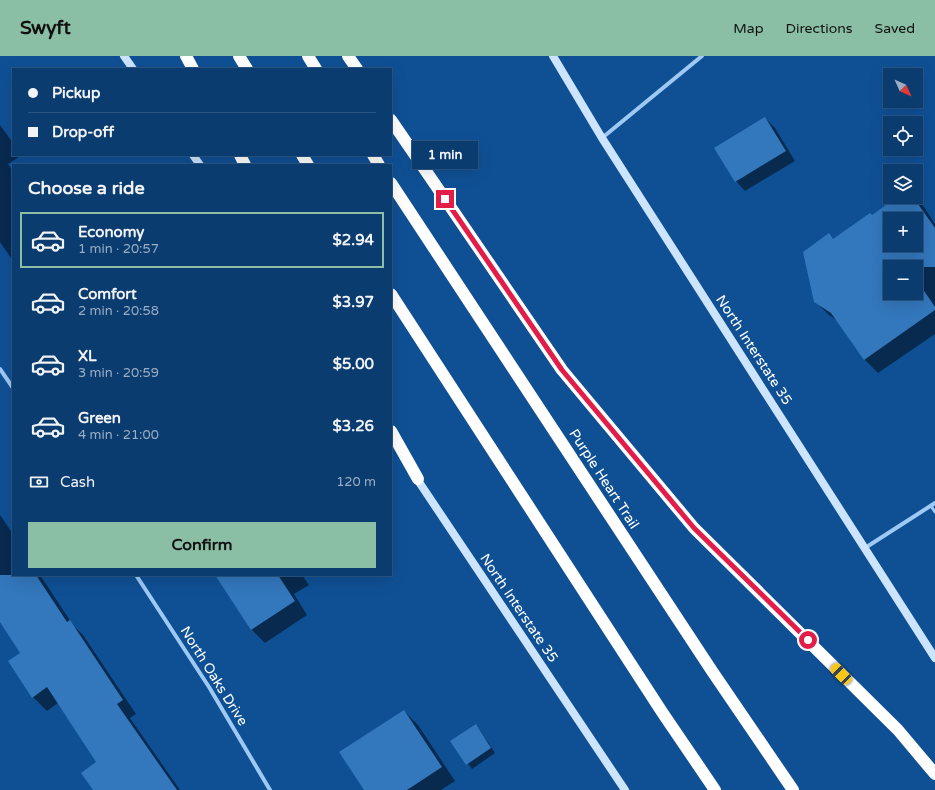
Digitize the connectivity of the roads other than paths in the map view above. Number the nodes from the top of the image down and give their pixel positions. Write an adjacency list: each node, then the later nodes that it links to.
1 (124, 56): 8 (main road)
2 (186, 56): 9 (highway)
3 (239, 56): 10 (highway)
4 (308, 56): 11 (highway)
5 (348, 56): 12 (highway)
6 (552, 56): 14 (main road, North Interstate 35)
7 (702, 56): 14 (street)
8 (133, 68)
9 (192, 68)
10 (246, 68)
11 (315, 68)
12 (355, 68)
13 (392, 121): 27 (highway)
14 (602, 138): 24 (main road, North Interstate 35)
15 (392, 185): 31 (highway, Purple Heart Trail)
16 (392, 296): 30 (highway)
17 (0, 369): 18 (street)
18 (12, 387)
19 (392, 432): 21 (highway)
20 (392, 442): 21 (main road, North Interstate 35)
21 (418, 479): 29 (main road, North Interstate 35)
22 (933, 505): 23 (lane); 24 (street)
23 (935, 512)
24 (865, 548): 26 (main road, North Interstate 35)
25 (137, 576): 28 (street, North Oaks Drive)
26 (935, 658)
27 (935, 774)
28 (270, 790)
29 (625, 790)
30 (714, 790)
31 (793, 790)

